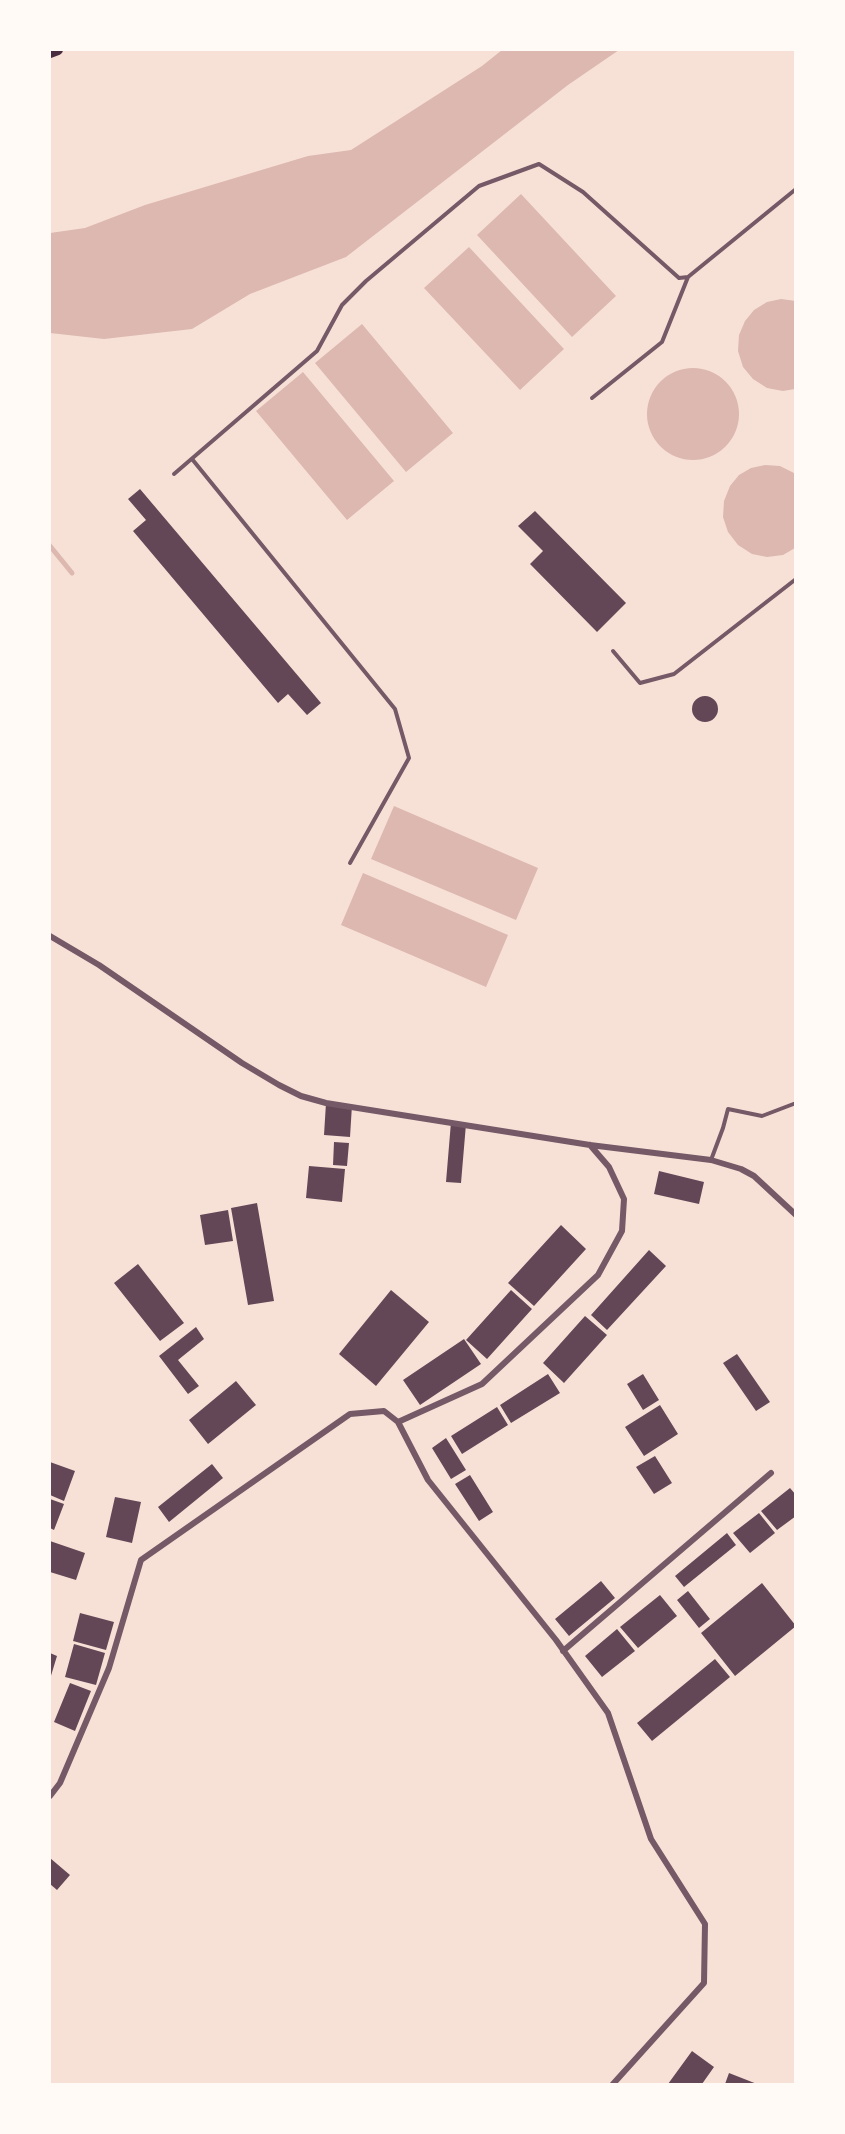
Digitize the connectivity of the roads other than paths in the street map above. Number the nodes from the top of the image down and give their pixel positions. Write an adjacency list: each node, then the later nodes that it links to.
1 (58, 50): 2 (main road)
2 (50, 53)
3 (795, 189): 4 (lane)
4 (688, 277): 5 (lane); 6 (lane)
5 (592, 398)
6 (192, 459): 7 (lane); 10 (lane)
7 (174, 474)
8 (795, 579): 9 (lane)
9 (612, 651)
10 (350, 863)
11 (50, 936): 13 (street)
12 (795, 1103): 14 (lane)
13 (590, 1145): 14 (street); 16 (street)
14 (711, 1160): 15 (street)
15 (795, 1215)
16 (398, 1422): 18 (street); 19 (street)
17 (771, 1473): 18 (street)
18 (563, 1651): 20 (street)
19 (50, 1796)
20 (613, 2085)

